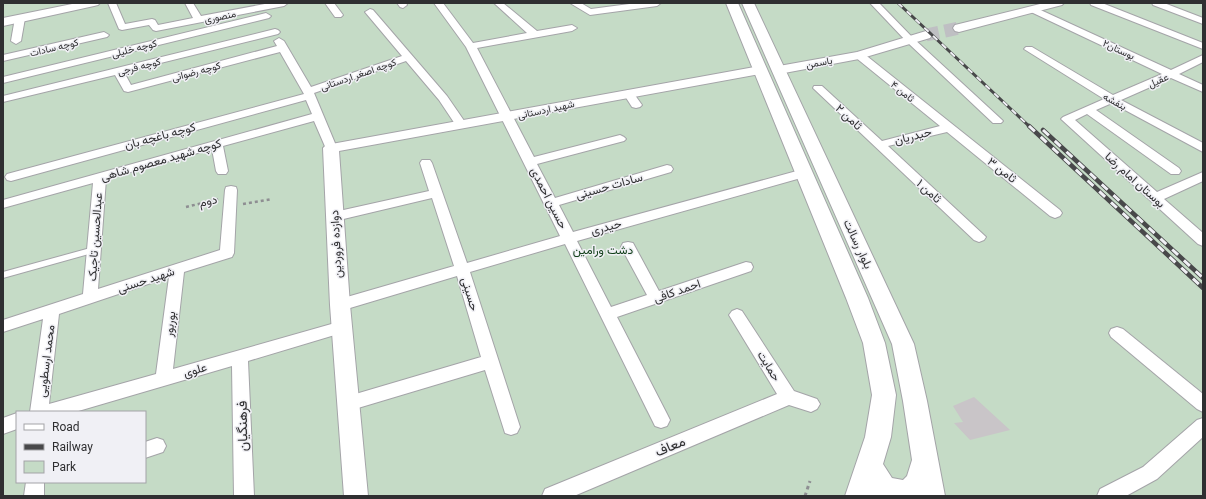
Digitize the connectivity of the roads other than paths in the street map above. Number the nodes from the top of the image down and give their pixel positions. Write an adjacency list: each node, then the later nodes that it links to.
1 (94, 3): 20 (street)
2 (112, 3): 21 (street, منصوری)
3 (189, 3): 21 (street)
4 (284, 3): 17 (street, منصوری)
5 (329, 3): 19 (street)
6 (438, 3): 32 (street, حسین احمدی)
7 (498, 3): 27 (street)
8 (574, 3): 9 (street)
9 (657, 3)
10 (732, 3): 40 (main road, بلوار رسالت)
11 (748, 3): 40 (main road, بلوار رسالت)
12 (874, 3): 30 (street)
13 (1058, 3): 16 (street)
14 (1094, 3): 33 (street)
15 (1156, 3): 22 (street)
16 (1034, 10): 25 (street); 42 (street, بوستان۲)
17 (264, 12): 21 (street, منصوری); 26 (street, دوازده فروردین); 43 (street, کوچه خلیلی)
18 (370, 12): 37 (street, کوچه اصغر اردستانی)
19 (338, 15)
20 (20, 18): 23 (street); 31 (street)
21 (199, 20)
22 (1203, 21)
23 (3, 22)
24 (572, 28): 27 (street)
25 (959, 28)
26 (275, 32): 34 (street, دوازده فروردین); 41 (street, کوچه فرجی)
27 (534, 34): 32 (street)
28 (104, 35): 38 (street, کوچه سادات)
29 (926, 35): 30 (street, یاسمن)
30 (910, 40): 36 (street, یاسمن); 55 (street)
31 (16, 41)
32 (471, 46): 53 (street, حسین احمدی)
33 (1203, 46)
34 (284, 48): 41 (street, کوچه رضوانی); 47 (street, دوازده فروردین)
35 (1029, 49): 49 (street, بنفشه)
36 (859, 55): 40 (street, یاسمن); 57 (street, ثامن ۴)
37 (408, 57): 47 (street, کوچه اصغر اردستانی); 56 (street, کوچه اصغر اردستانی)
38 (3, 58)
39 (1203, 58): 42 (street, عقیل)
40 (769, 70): 46 (street, شهید اردستانی); 68 (main road, بلوار رسالت); 111 (main road, بلوار رسالت)
41 (118, 71): 48 (street, کوچه فرجی)
42 (1171, 74): 45 (street, بوستان۲); 49 (street, عقیل)
43 (3, 80)
44 (818, 88): 60 (street, ثامن ۲)
45 (1203, 89)
46 (628, 92): 50 (street); 53 (street, شهید اردستانی)
47 (309, 93): 52 (street, دوازده فروردین); 69 (street, کوچه باغچه بان)
48 (3, 99)
49 (1112, 99): 51 (street, عقیل); 62 (street, بنفشه)
50 (636, 105)
51 (1088, 110): 54 (street, عقیل); 67 (street)
52 (318, 116): 59 (street, کوچه شهید معصوم شاهی); 61 (street, دوازده فروردین)
53 (508, 117): 56 (street, شهید اردستانی); 63 (street, حسین احمدی)
54 (1067, 119): 74 (street, بوستان امام رضا)
55 (997, 121)
56 (461, 125): 61 (street, شهید اردستانی)
57 (948, 128): 60 (street, حیدریان); 77 (street, ثامن ۳)
58 (620, 140): 63 (street)
59 (217, 144): 66 (street); 70 (street, کوچه شهید معصوم شاهی)
60 (879, 145): 79 (street, ثامن ۱)
61 (331, 148): 78 (street, دوازده فروردین)
62 (1203, 148)
63 (531, 162): 75 (street, حسین احمدی)
64 (426, 163): 72 (street, حسینی)
65 (667, 169): 75 (street, سادات حسینی)
66 (222, 171)
67 (1175, 171)
68 (804, 173): 80 (street, حیدری); 112 (main road, بلوار رسالت)
69 (10, 177)
70 (100, 177): 76 (street, کوچه شهید معصوم شاهی); 83 (street, عبدالحسین تاجیک)
71 (1201, 180): 74 (street)
72 (437, 193): 78 (street); 85 (street, حسینی)
73 (231, 198): 86 (street, شهید حسنی)
74 (1155, 198): 81 (street, بوستان امام رضا)
75 (551, 203): 80 (street, حسین احمدی)
76 (3, 204)
77 (1055, 213)
78 (335, 216): 90 (street, دوازده فروردین)
79 (979, 237)
80 (569, 238): 85 (street, حیدری); 92 (street, حسین احمدی)
81 (1203, 241)
82 (628, 248): 89 (street)
83 (94, 250): 87 (lane); 88 (street, عبدالحسین تاجیک)
84 (746, 267): 89 (street, احمد کافی)
85 (462, 269): 90 (street, حیدری); 98 (street, حسینی)
86 (177, 270): 88 (street, شهید حسنی); 99 (street, بوربور)
87 (3, 275)
88 (90, 298): 91 (street, شهید حسنی)
89 (656, 298): 92 (street, احمد کافی)
90 (340, 305): 95 (street, دوازده فروردین)
91 (52, 310): 94 (street, شهید حسنی); 104 (street, محمد ارسطویی)
92 (608, 314): 106 (street, حسین احمدی)
93 (737, 315): 100 (street, حمایت)
94 (3, 326)
95 (342, 327): 97 (street, علوی); 101 (street, دوازده فروردین)
96 (1118, 333): 103 (street)
97 (240, 356): 99 (street, علوی); 113 (street, فرهنگیان)
98 (491, 361): 101 (street); 110 (street, حسینی)
99 (164, 379): 105 (street, علوی)
100 (788, 397): 102 (street); 115 (street, معاف)
101 (348, 403): 114 (street, دوازده فروردین)
102 (811, 404)
103 (1203, 404)
104 (39, 411)
105 (52, 411)
106 (661, 420)
107 (16, 421): 108 (street)
108 (3, 426)
109 (1203, 426): 118 (street)
110 (511, 427)
111 (926, 456): 112 (main road); 117 (main road, بلوار رسالت)
112 (869, 463): 116 (main road, بلوار رسالت)
113 (244, 496)
114 (356, 496)
115 (552, 496)
116 (859, 496)
117 (931, 496)
118 (1107, 496)

